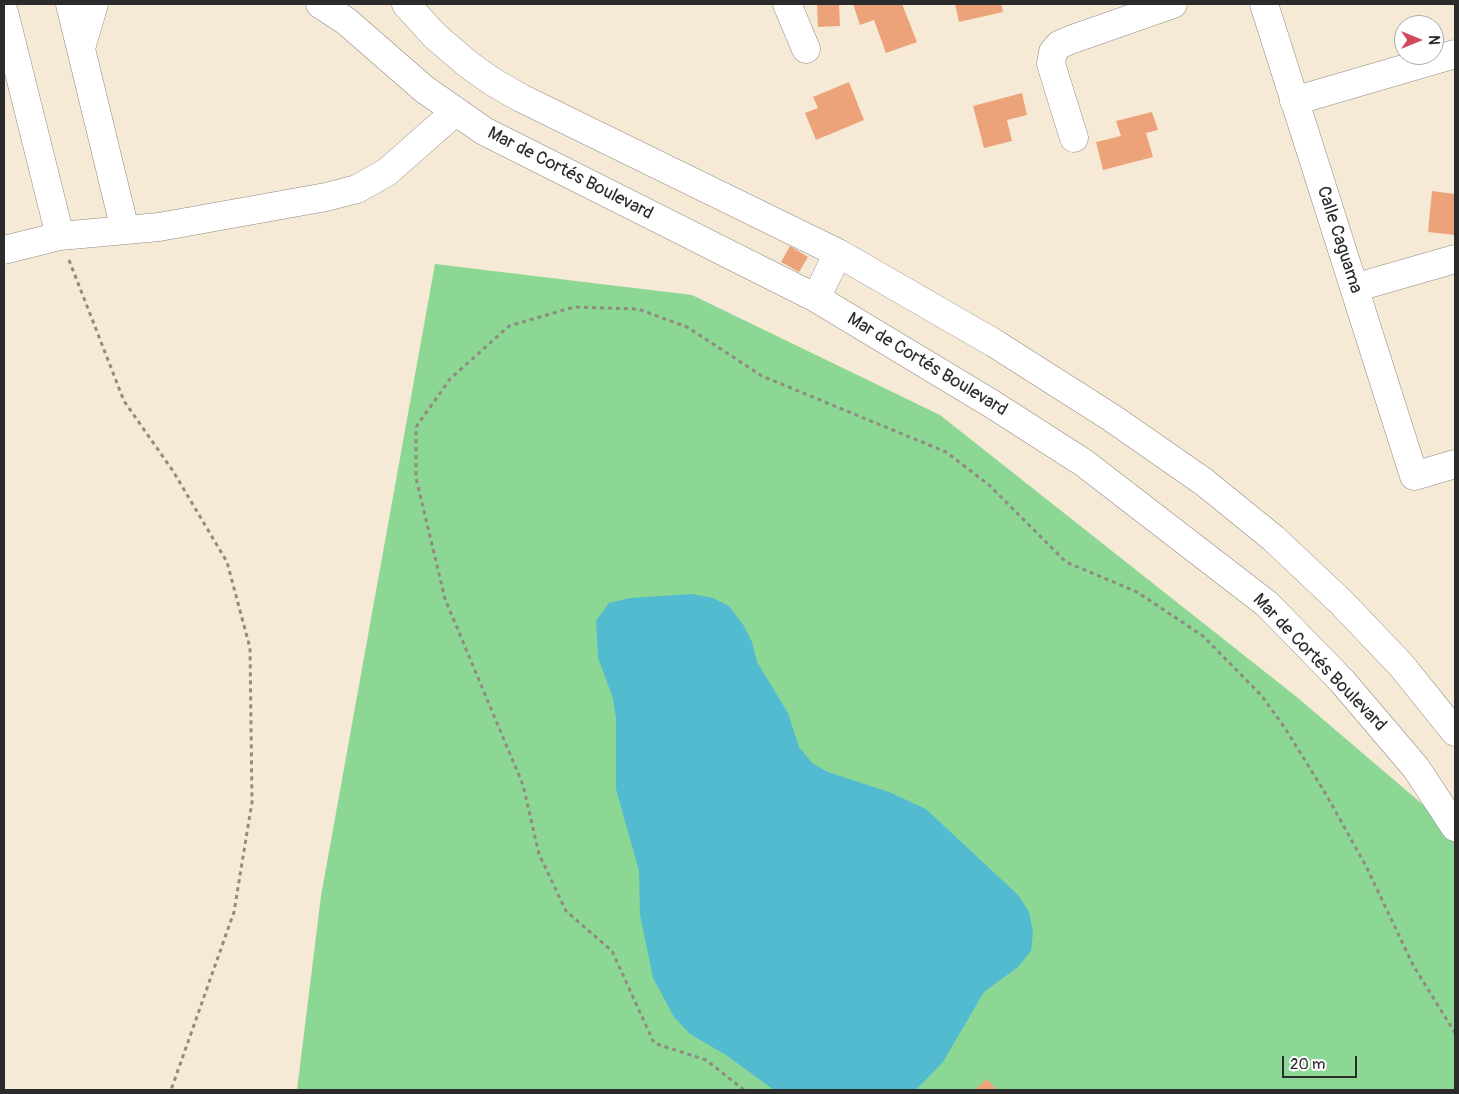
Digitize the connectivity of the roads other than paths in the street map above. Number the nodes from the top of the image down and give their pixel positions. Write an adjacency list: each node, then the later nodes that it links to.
1 (70, 4): 9 (street)
2 (94, 4): 9 (street)
3 (320, 4): 13 (street, Mar de Cortés Boulevard)
4 (406, 4): 18 (street)
5 (787, 4): 10 (street)
6 (1173, 4): 14 (street)
7 (1264, 4): 12 (street, Calle Caguama)
8 (4, 12): 16 (street)
9 (81, 49): 15 (street)
10 (806, 49)
11 (1455, 54): 12 (street)
12 (1294, 100): 20 (street, Calle Caguama)
13 (454, 112): 15 (street); 21 (street, Mar de Cortés Boulevard)
14 (1074, 138)
15 (125, 230): 16 (street)
16 (60, 236): 17 (street)
17 (4, 250)
18 (838, 254): 21 (street); 23 (street)
19 (1455, 259): 20 (street)
20 (1354, 288): 22 (street, Calle Caguama)
21 (816, 298): 24 (street, Mar de Cortés Boulevard)
22 (1455, 464)
23 (1455, 732)
24 (1455, 827)

